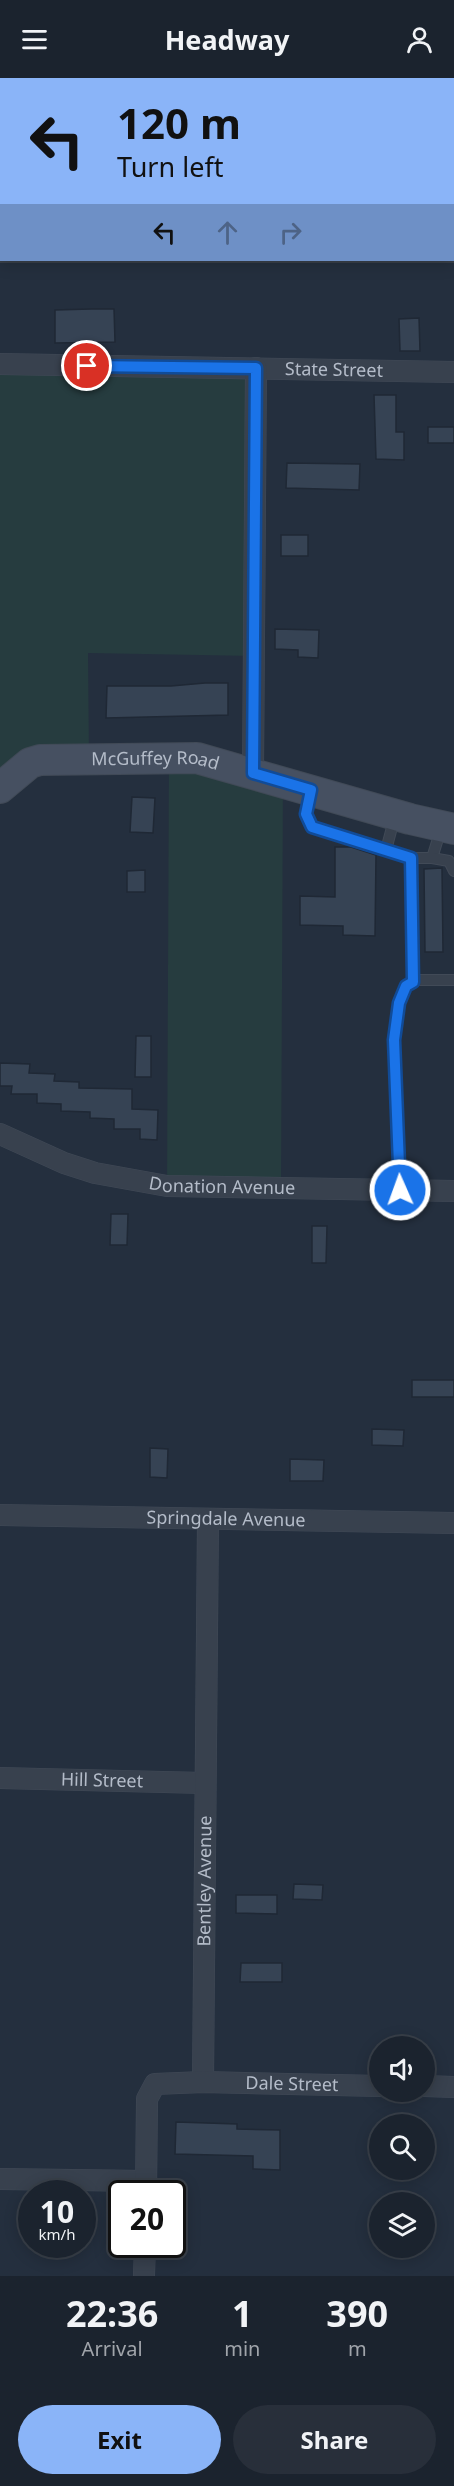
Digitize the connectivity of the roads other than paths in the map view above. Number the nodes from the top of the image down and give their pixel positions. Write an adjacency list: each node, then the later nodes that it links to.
1 (0, 364): 2 (street, State Street)
2 (256, 368): 3 (street, State Street); 4 (street)
3 (454, 372)
4 (253, 773): 5 (street, McGuffey Road); 6 (street, McGuffey Road)
5 (0, 788)
6 (311, 790): 7 (street, McGuffey Road); 9 (lane)
7 (396, 814): 8 (street, McGuffey Road); 9 (lane)
8 (448, 827): 11 (lane)
9 (386, 850): 10 (lane)
10 (411, 858): 11 (lane); 14 (lane)
11 (432, 858): 12 (lane)
12 (454, 871)
13 (454, 980): 14 (lane)
14 (413, 982): 16 (lane)
15 (0, 1134): 16 (street, Donation Avenue)
16 (400, 1190): 17 (street, Donation Avenue)
17 (454, 1191)
18 (0, 1515): 19 (street, Springdale Avenue)
19 (208, 1520): 20 (street, Springdale Avenue); 22 (street, Bentley Avenue)
20 (454, 1523)
21 (0, 1778): 22 (street, Hill Street)
22 (204, 1783): 23 (street, Bentley Avenue)
23 (203, 2082): 24 (street, Dale Street); 28 (street)
24 (369, 2086)
25 (435, 2086): 26 (street)
26 (454, 2087)
27 (0, 2179): 29 (street)
28 (146, 2180)
29 (108, 2185)
30 (145, 2258): 31 (street)
31 (144, 2276)

